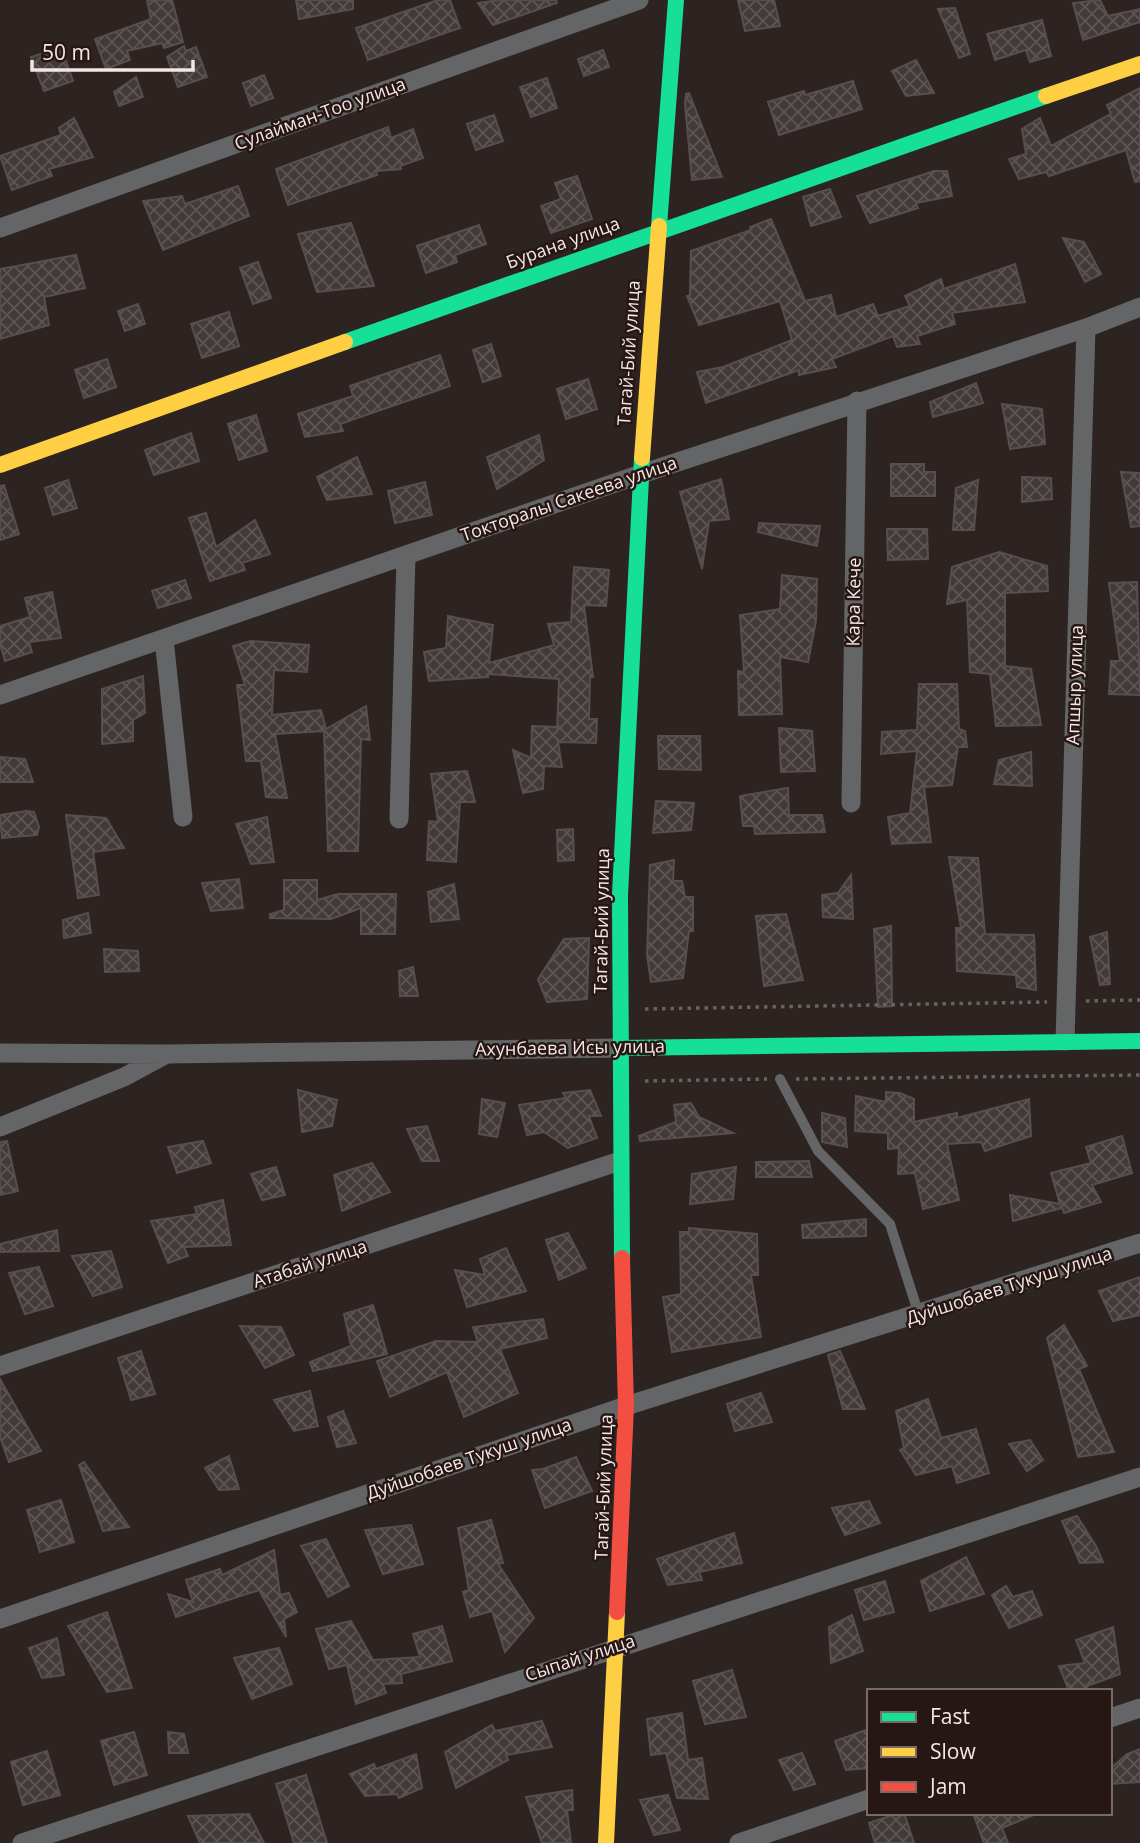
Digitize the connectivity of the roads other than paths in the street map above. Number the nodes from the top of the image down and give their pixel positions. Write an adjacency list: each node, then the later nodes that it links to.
1 (639, 0): 4 (street, Сулайман-Тоо улица)
2 (676, 0): 5 (street, Тагай-Бий улица)
3 (1140, 64): 5 (street, Бурана улица)
4 (0, 228)
5 (657, 230): 9 (street, Бурана улица); 10 (street, Тагай-Бий улица)
6 (1140, 307): 7 (street, Токторалы Сакеева улица)
7 (1086, 328): 8 (street, Токторалы Сакеева улица); 17 (street, Апшыр улица)
8 (857, 401): 10 (street, Токторалы Сакеева улица); 14 (street, Кара Кече)
9 (0, 465)
10 (640, 474): 11 (street, Токторалы Сакеева улица); 19 (street, Тагай-Бий улица)
11 (406, 555): 12 (street, Токторалы Сакеева улица); 16 (street)
12 (164, 639): 13 (street, Токторалы Сакеева улица); 15 (street)
13 (0, 695)
14 (851, 803)
15 (183, 817)
16 (399, 819)
17 (1065, 1041): 18 (street, Ахунбаева Исы улица); 19 (street, Ахунбаева Исы улица)
18 (1140, 1041)
19 (620, 1048): 21 (street, Ахунбаева Исы улица); 24 (street, Тагай-Бий улица)
20 (0, 1053): 21 (street, Ахунбаева Исы улица)
21 (166, 1054): 23 (street)
22 (780, 1079): 26 (lane)
23 (0, 1127)
24 (620, 1161): 27 (street, Атабай улица); 28 (street, Тагай-Бий улица)
25 (1140, 1243): 26 (street, Дуйшобаев Тукуш улица)
26 (919, 1315): 28 (street, Дуйшобаев Тукуш улица)
27 (0, 1366)
28 (626, 1406): 30 (street, Дуйшобаев Тукуш улица); 31 (street, Тагай-Бий улица)
29 (1140, 1477): 31 (street, Сыпай улица)
30 (0, 1619)
31 (617, 1646): 35 (street, Сыпай улица); 36 (street, Тагай-Бий улица)
32 (1140, 1708): 33 (street)
33 (1112, 1717)
34 (867, 1800): 37 (street)
35 (22, 1843)
36 (606, 1843)
37 (739, 1843)

